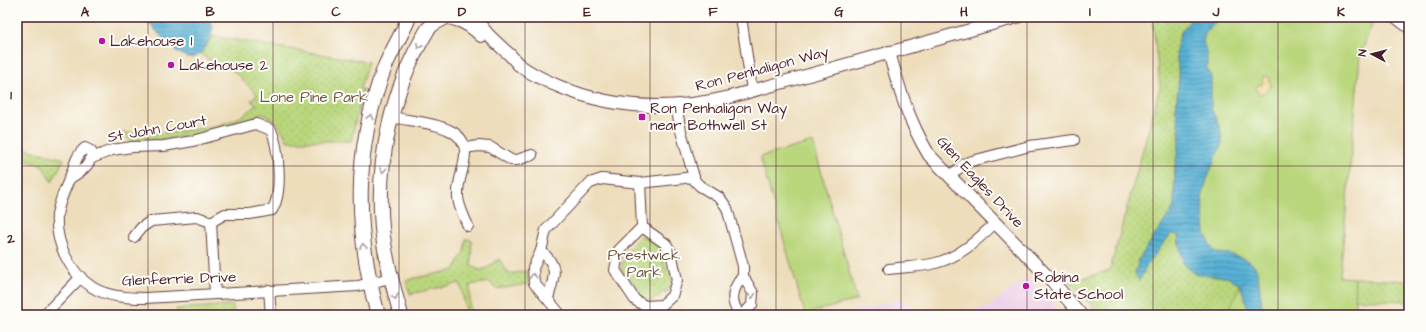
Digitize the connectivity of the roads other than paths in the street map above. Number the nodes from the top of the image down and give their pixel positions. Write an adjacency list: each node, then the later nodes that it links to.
1 (409, 17): 30 (main road, one-way to 1)
2 (476, 17): 9 (street, Ron Penhaligon Way)
3 (741, 17): 10 (street)
4 (1017, 17): 8 (street, Ron Penhaligon Way)
5 (1396, 17): 7 (street)
6 (444, 18): 9 (street, Ron Penhaligon Way); 12 (main road, one-way to 12)
7 (1409, 27)
8 (889, 52): 10 (street, Ron Penhaligon Way); 17 (street, Glen Eagles Drive)
9 (518, 64): 11 (street, Ron Penhaligon Way)
10 (752, 90): 11 (street, Ron Penhaligon Way)
11 (676, 106): 18 (street)
12 (391, 118): 14 (street); 29 (main road, one-way to 29)
13 (1074, 140): 17 (street)
14 (465, 148): 15 (street); 22 (street)
15 (532, 154)
16 (92, 158): 20 (street, St John Court); 28 (street, Glenferrie Drive)
17 (950, 176): 21 (street, Glen Eagles Drive)
18 (694, 177): 19 (street); 27 (street)
19 (640, 183): 23 (street); 25 (street)
20 (211, 222): 24 (street); 32 (street)
21 (995, 222): 26 (street); 41 (street, Glen Eagles Drive)
22 (468, 226)
23 (642, 227): 23 (street)
24 (134, 237)
25 (541, 251): 33 (street); 33 (street, one-way to 25)
26 (889, 270)
27 (743, 276): 39 (street); 40 (street, one-way to 40)
28 (81, 277): 32 (street, Glenferrie Drive); 34 (street)
29 (390, 278): 30 (street, Glenferrie Drive); 37 (main road, one-way to 37)
30 (370, 284): 31 (street, Glenferrie Drive); 36 (main road)
31 (269, 290): 32 (street, Glenferrie Drive); 35 (street)
32 (215, 294)
33 (548, 298): 38 (street)
34 (44, 315)
35 (271, 315)
36 (378, 315)
37 (401, 315)
38 (562, 315)
39 (740, 315)
40 (743, 315)
41 (1081, 315)

